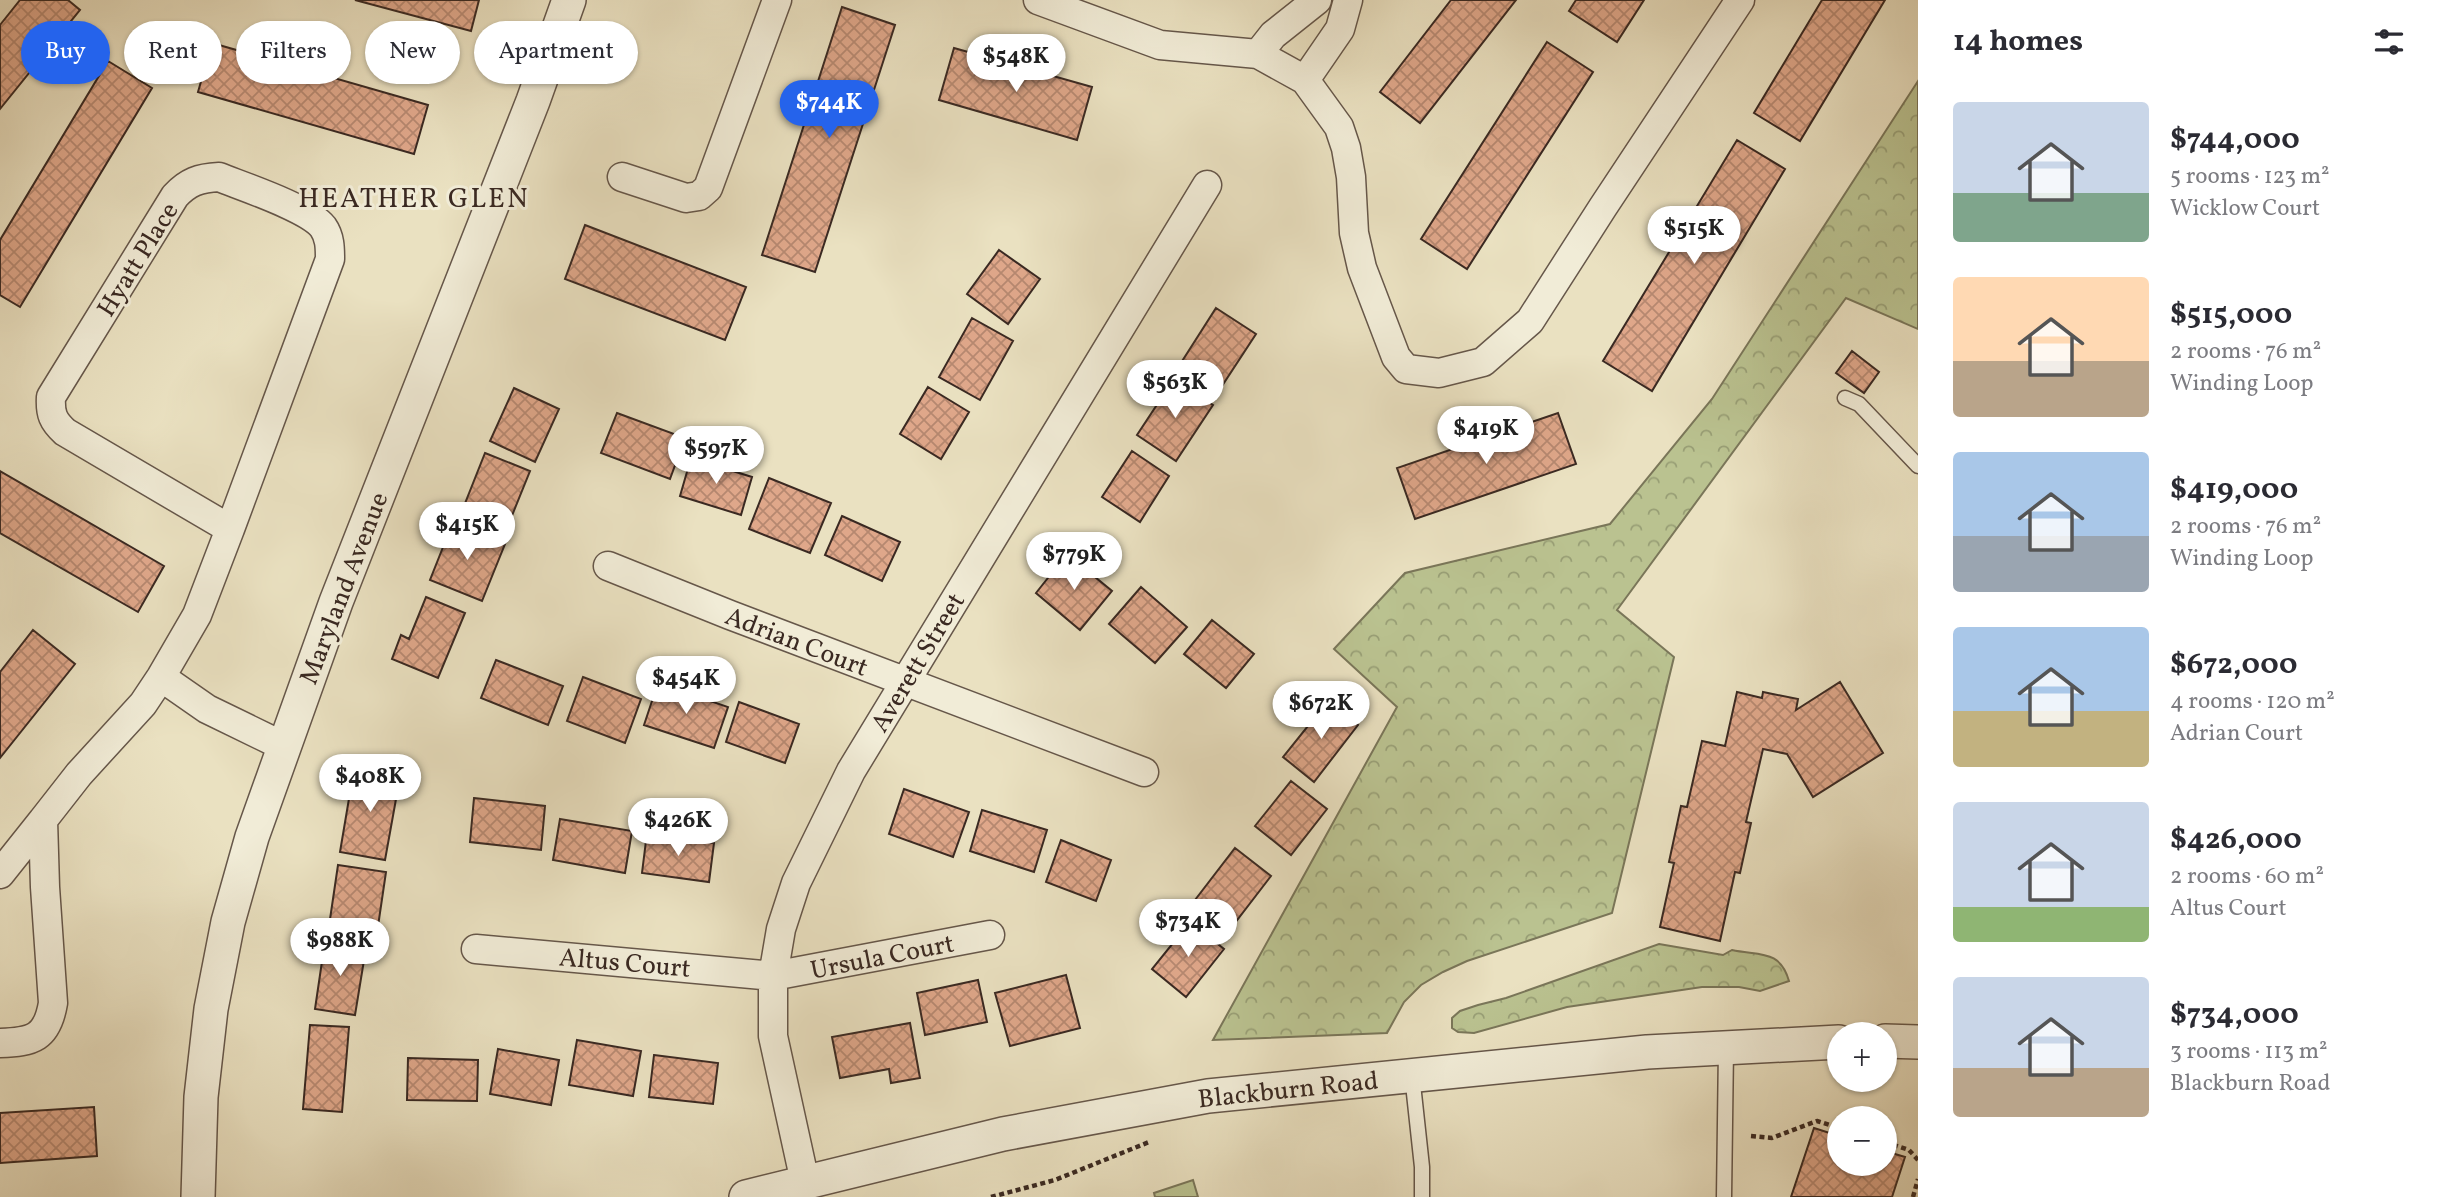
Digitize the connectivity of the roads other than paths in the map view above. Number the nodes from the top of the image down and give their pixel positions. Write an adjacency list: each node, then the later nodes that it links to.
1 (569, 0): 17 (street, Maryland Avenue)
2 (777, 0): 9 (street)
3 (1038, 0): 7 (street)
4 (1317, 0): 7 (street)
5 (1348, 0): 8 (street)
6 (1740, 0): 8 (street)
7 (1258, 54): 8 (street)
8 (1305, 80)
9 (622, 177)
10 (1207, 185): 16 (street, Averett Street)
11 (1845, 398): 12 (lane)
12 (1918, 466)
13 (230, 529): 13 (street, Hyatt Place); 15 (street, Hyatt Place)
14 (608, 566): 16 (street, Adrian Court)
15 (161, 677): 17 (street); 19 (street, Hyatt Place)
16 (905, 682): 18 (street, Adrian Court); 23 (street, Averett Street)
17 (283, 746): 31 (street, Maryland Avenue)
18 (1144, 772)
19 (43, 820): 20 (street, Hyatt Place); 27 (street)
20 (0, 874)
21 (990, 934): 23 (street, Ursula Court)
22 (475, 949): 23 (street, Altus Court)
23 (774, 976): 30 (street, Averett Street)
24 (1897, 1041): 26 (street)
25 (1827, 1042): 28 (street, Blackburn Road)
26 (1918, 1042)
27 (0, 1043)
28 (1726, 1046): 29 (street, Blackburn Road); 34 (lane)
29 (1412, 1076): 30 (street, Blackburn Road); 33 (lane)
30 (806, 1182): 32 (street, Blackburn Road)
31 (198, 1197)
32 (746, 1197)
33 (1422, 1197)
34 (1724, 1197)

